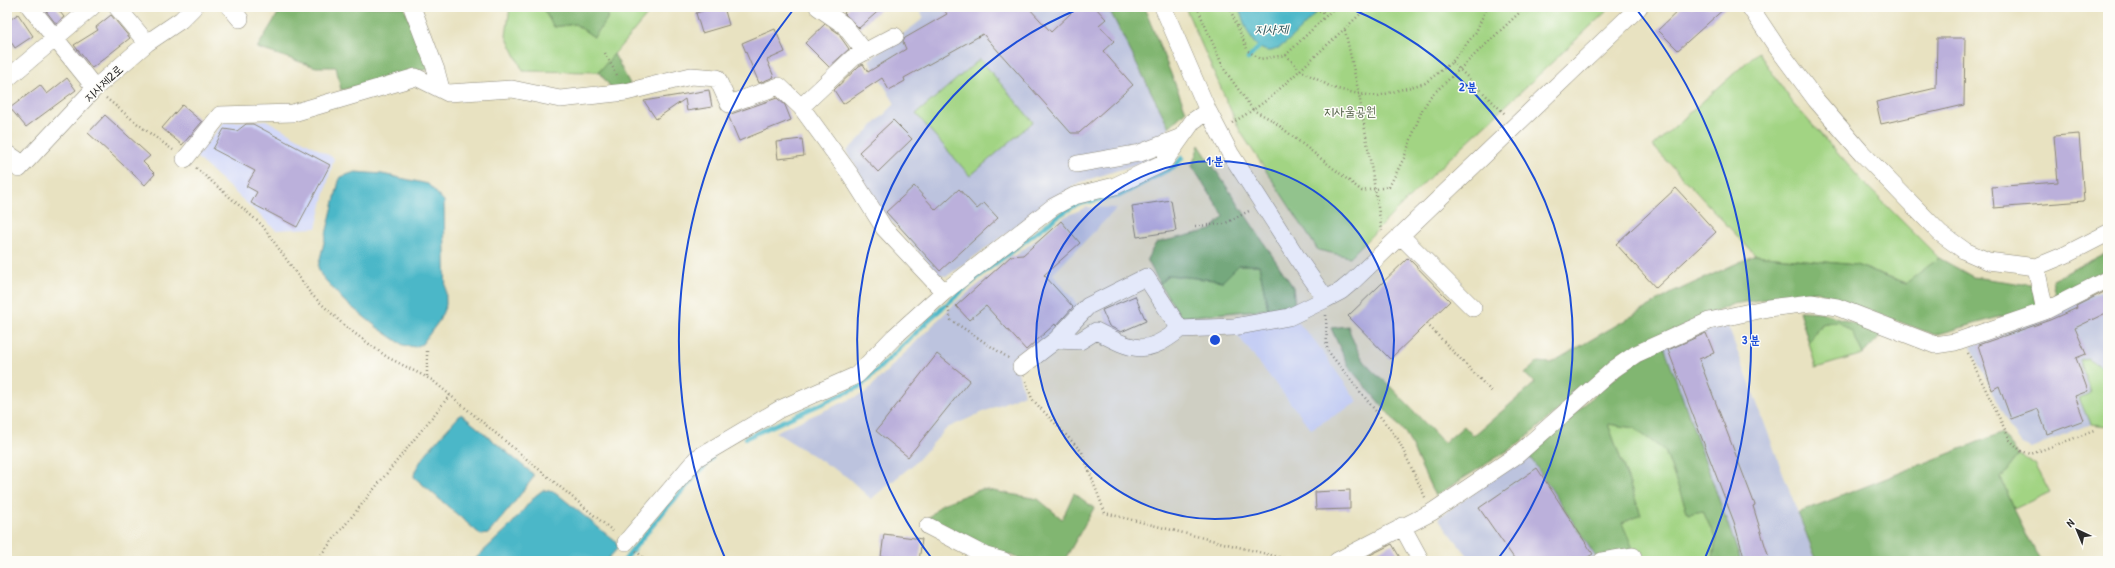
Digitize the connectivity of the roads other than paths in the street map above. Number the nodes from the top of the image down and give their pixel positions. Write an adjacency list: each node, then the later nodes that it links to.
1 (30, 7): 11 (street)
2 (92, 7): 11 (street)
3 (117, 7): 12 (street)
4 (194, 7): 12 (street, 지사제2로)
5 (412, 7): 16 (street)
6 (818, 7): 13 (street)
7 (1162, 7): 18 (street)
8 (1639, 7): 24 (street)
9 (1750, 7): 25 (street)
10 (895, 36): 13 (street)
11 (55, 37): 14 (street); 15 (street)
12 (147, 43): 15 (street, 지사제2로)
13 (864, 52): 17 (street)
14 (7, 79)
15 (95, 88): 20 (street, 지사제2로)
16 (441, 89): 17 (street); 21 (street)
17 (801, 107): 27 (street)
18 (1208, 111): 19 (street); 28 (street)
19 (1179, 138): 22 (street); 27 (street)
20 (7, 153)
21 (185, 159)
22 (1077, 164)
23 (2108, 233): 25 (street)
24 (1400, 235): 28 (street); 29 (street)
25 (2036, 267): 30 (street)
26 (2108, 279): 30 (street)
27 (944, 292): 36 (street)
28 (1326, 299): 31 (street)
29 (1473, 308)
30 (2045, 311): 35 (street)
31 (1180, 329): 32 (street); 32 (street)
32 (1056, 340): 33 (street)
33 (1022, 367)
34 (928, 526): 38 (street)
35 (1402, 526): 39 (street); 40 (street)
36 (626, 542)
37 (1633, 556): 41 (street)
38 (1004, 561)
39 (1337, 561)
40 (1421, 561)
41 (1602, 561)

